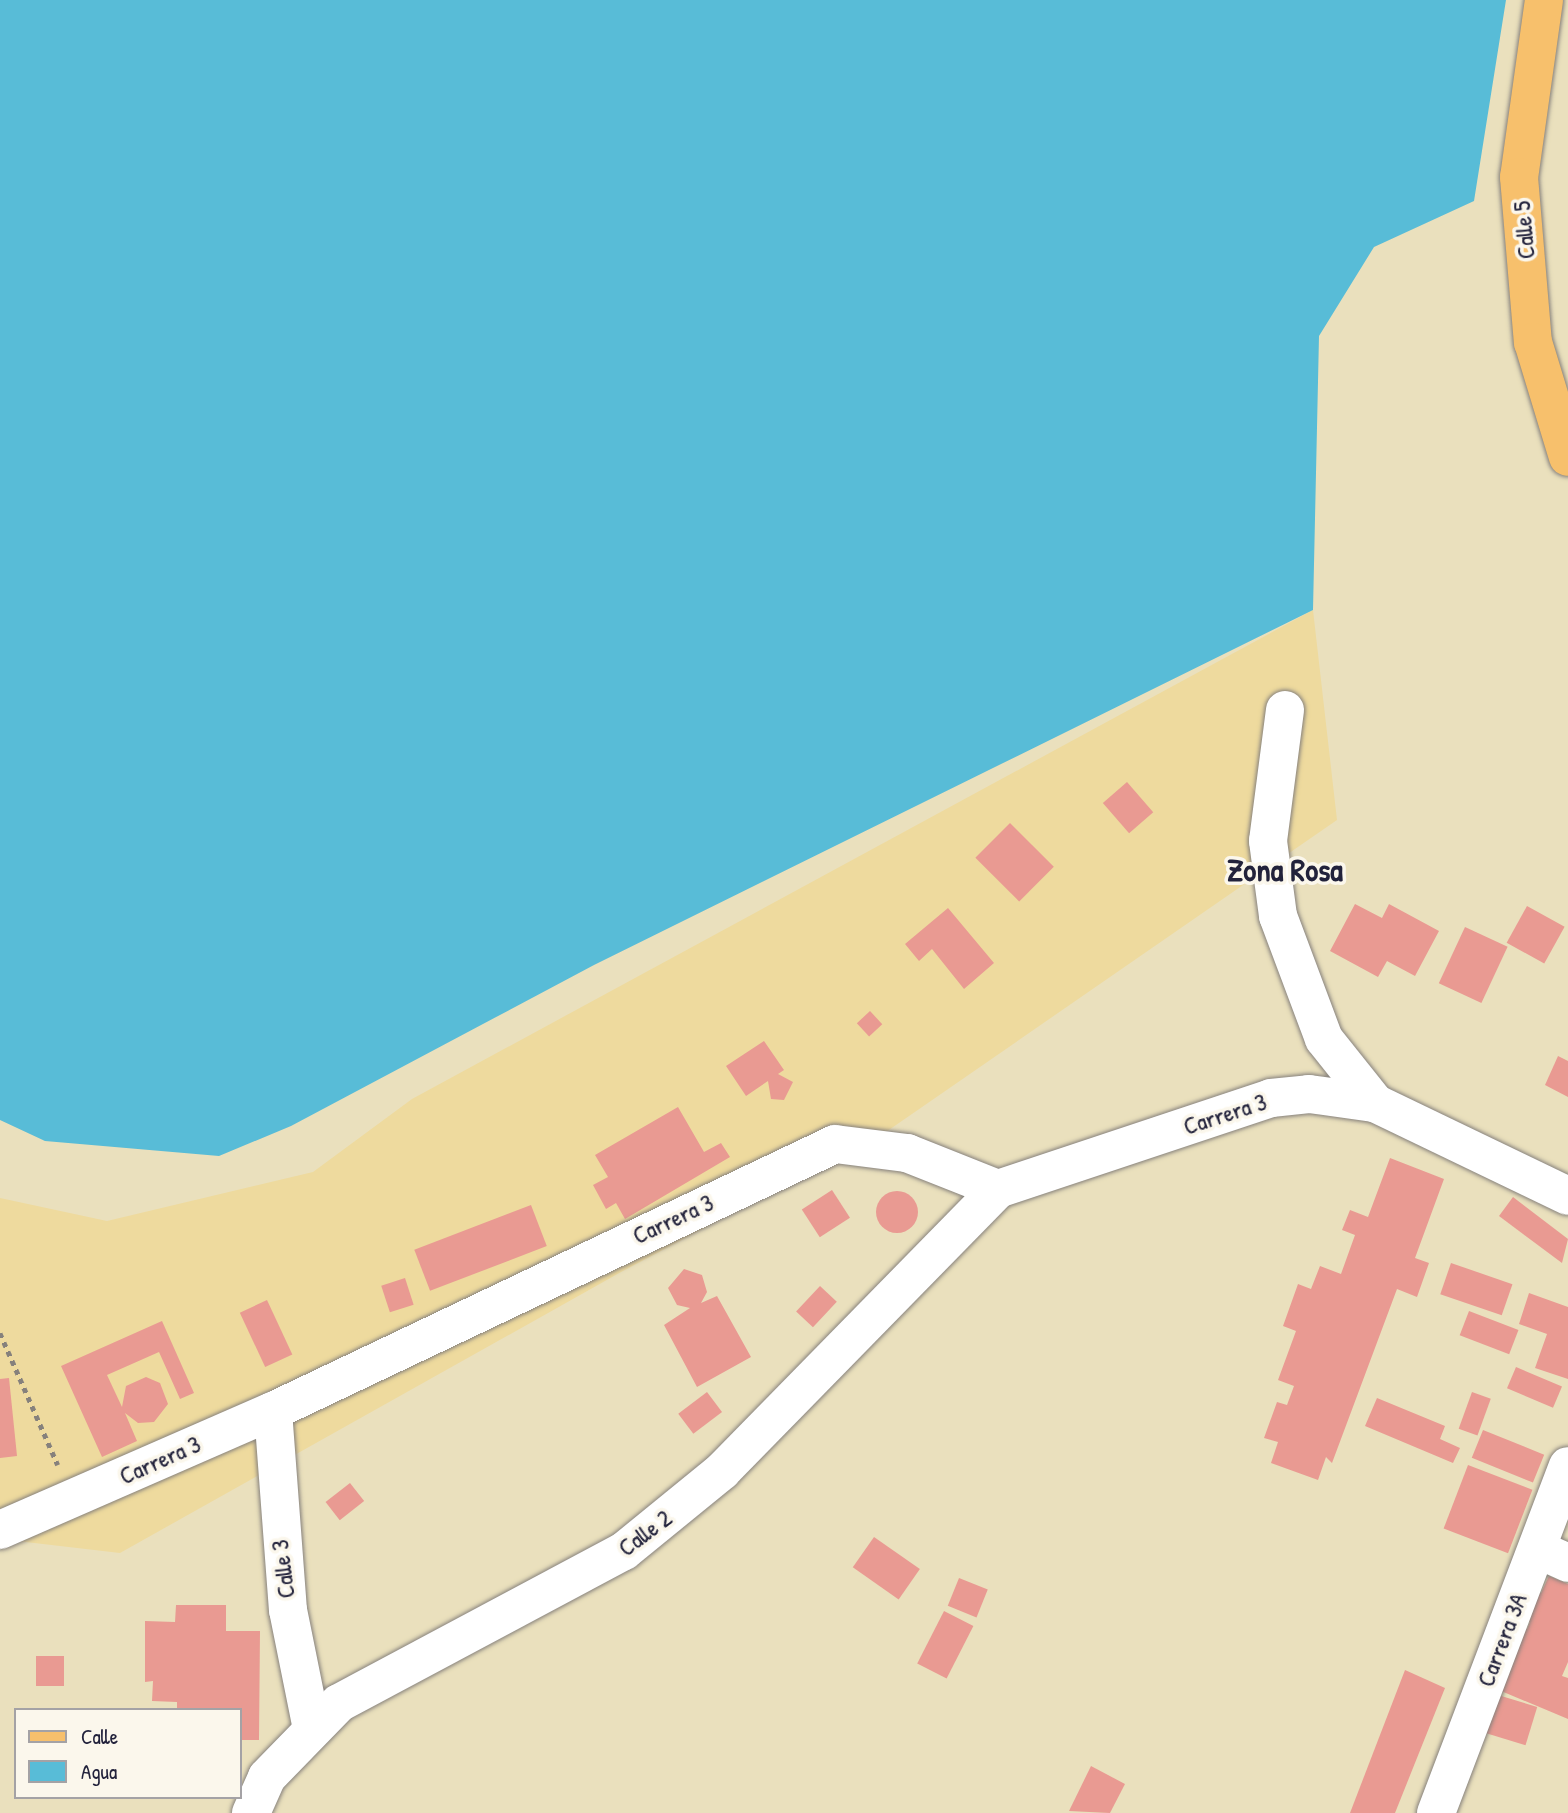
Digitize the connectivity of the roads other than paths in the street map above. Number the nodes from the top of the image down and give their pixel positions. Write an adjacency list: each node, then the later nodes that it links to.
1 (1544, 0): 2 (main road, Calle 5)
2 (1568, 457)
3 (1285, 710): 4 (street)
4 (1375, 1103): 5 (street, Carrera 3); 6 (street)
5 (998, 1189): 7 (street, Carrera 3); 11 (street, Calle 2)
6 (1568, 1196)
7 (273, 1411): 9 (street, Carrera 3); 11 (street, Calle 3)
8 (1568, 1466): 10 (street, Carrera 3A)
9 (0, 1530)
10 (1552, 1556): 13 (street, Carrera 3A)
11 (311, 1724): 12 (street, Calle 2)
12 (251, 1813)
13 (1436, 1813)

